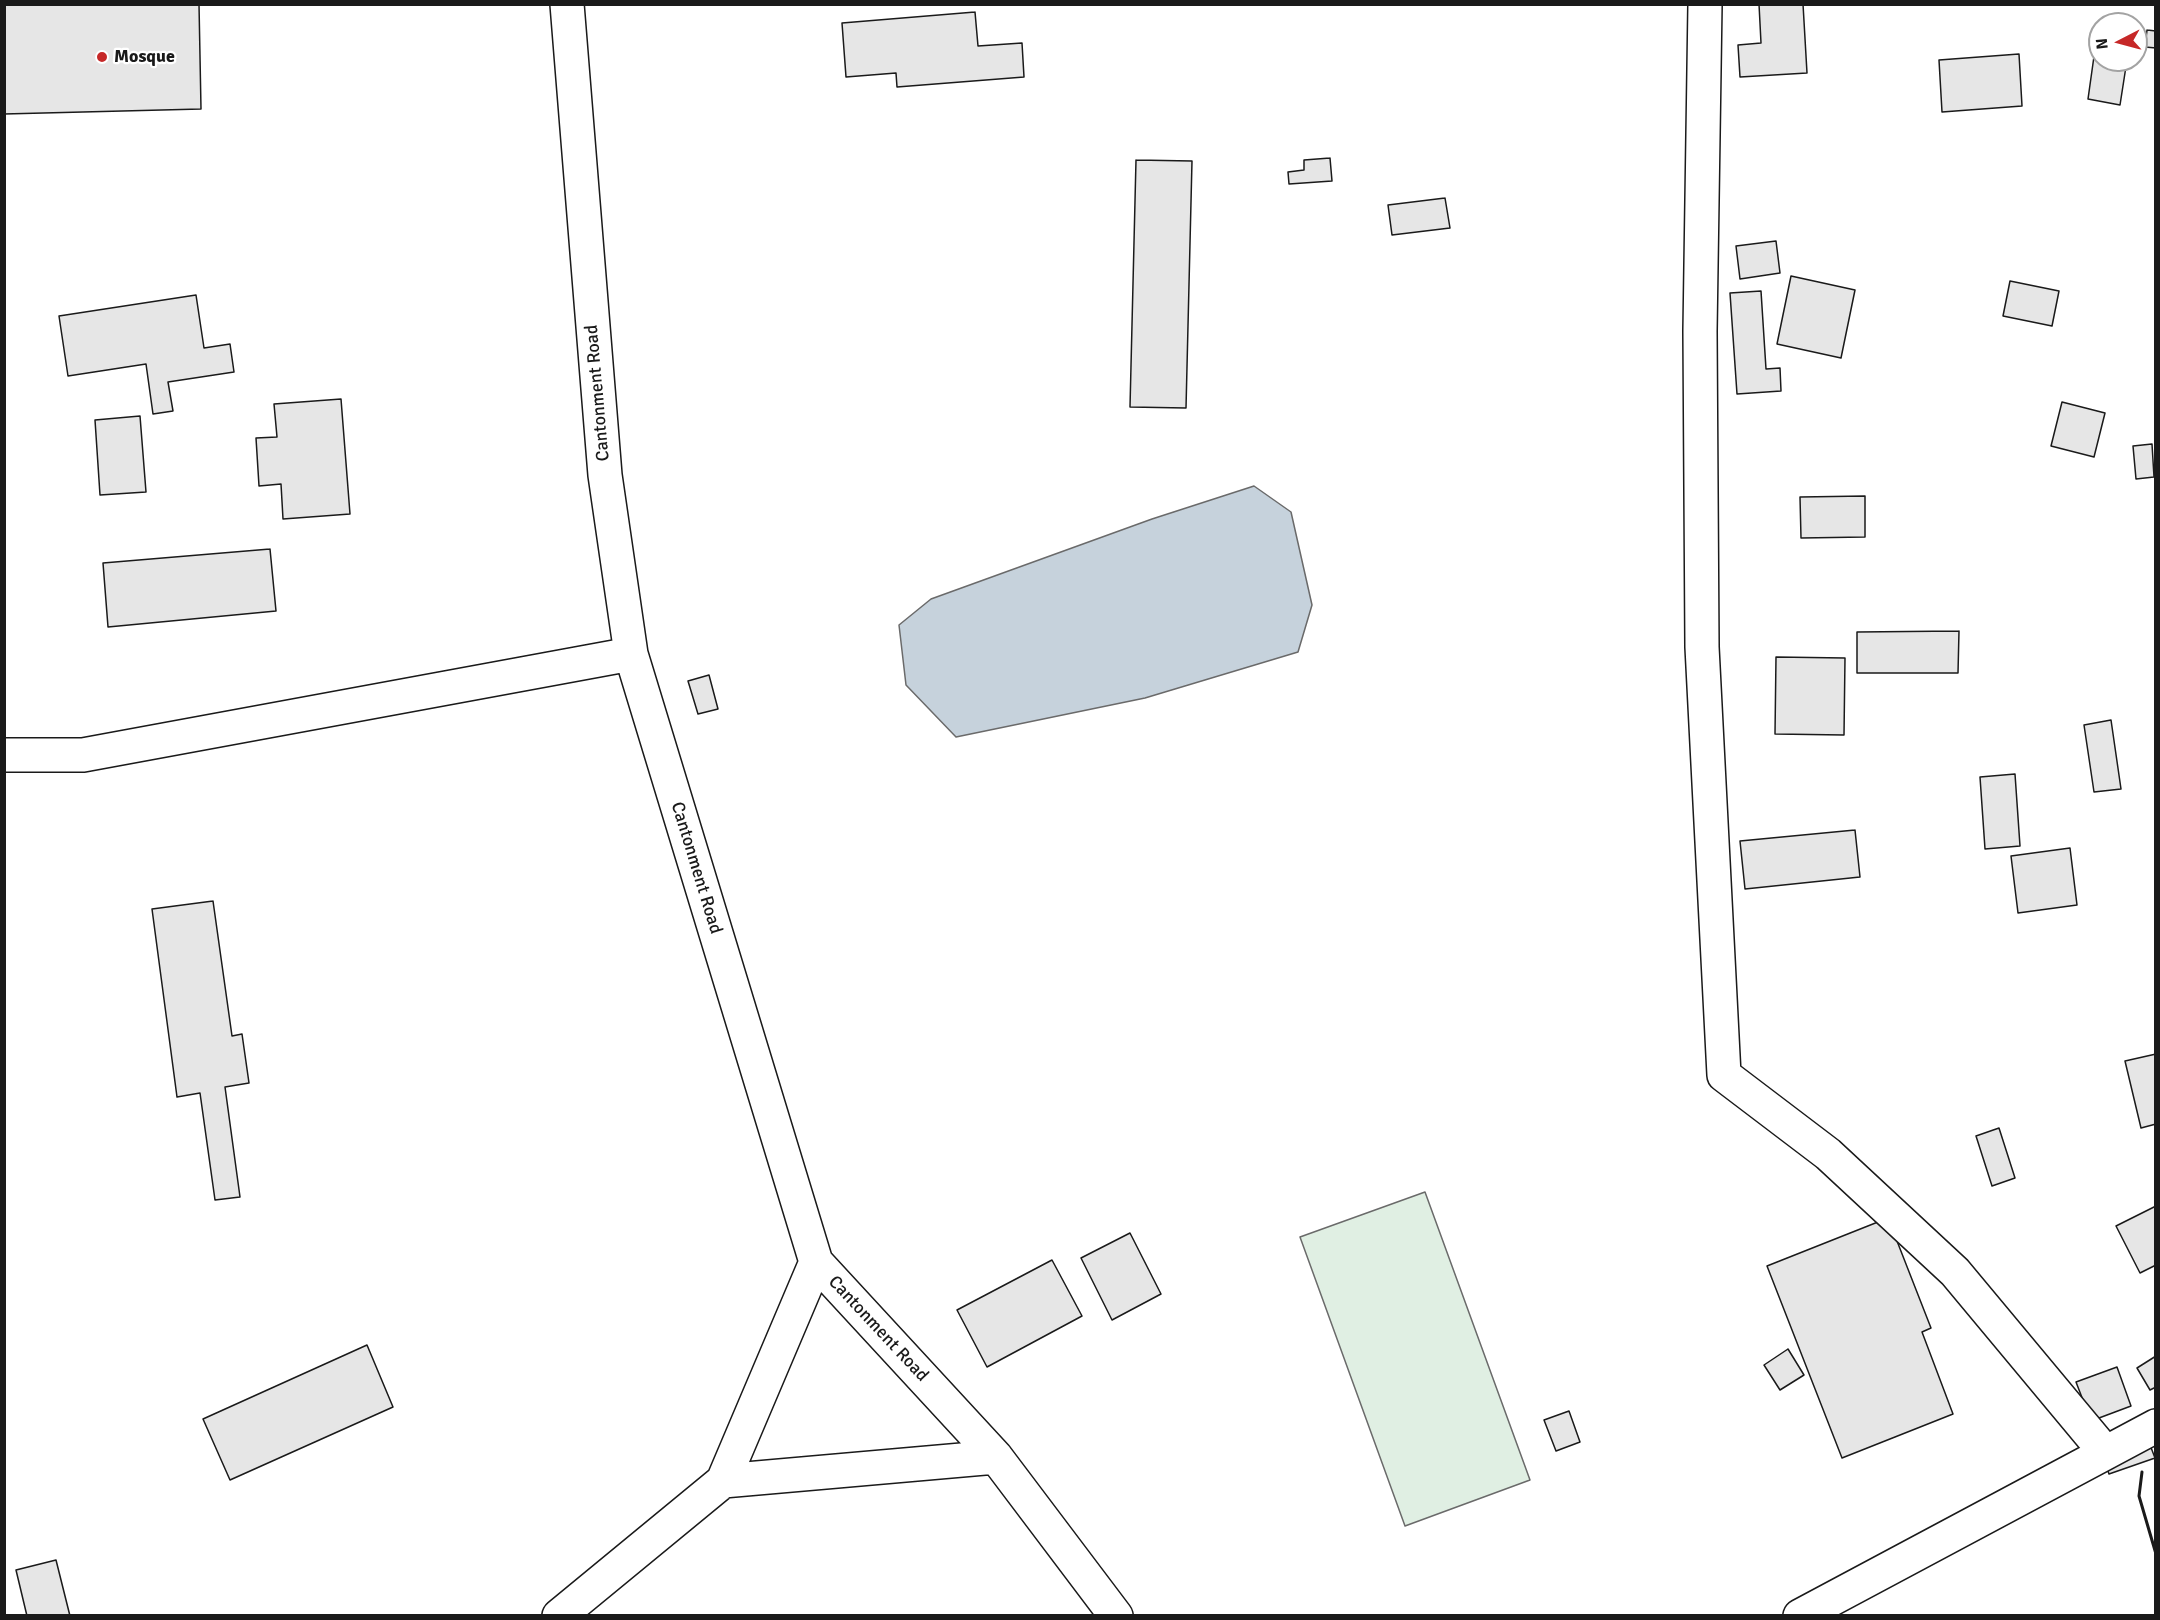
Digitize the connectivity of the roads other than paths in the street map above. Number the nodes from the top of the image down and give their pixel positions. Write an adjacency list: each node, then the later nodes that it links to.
1 (567, 4): 3 (street, Cantonment Road)
2 (1705, 4): 7 (street)
3 (631, 654): 4 (street); 5 (street, Cantonment Road)
4 (4, 755)
5 (816, 1262): 8 (street, Cantonment Road); 9 (street)
6 (2156, 1426): 7 (street)
7 (2105, 1452): 12 (street)
8 (996, 1457): 9 (street); 11 (street, Cantonment Road)
9 (723, 1481): 10 (street)
10 (560, 1616)
11 (1116, 1616)
12 (1800, 1616)

